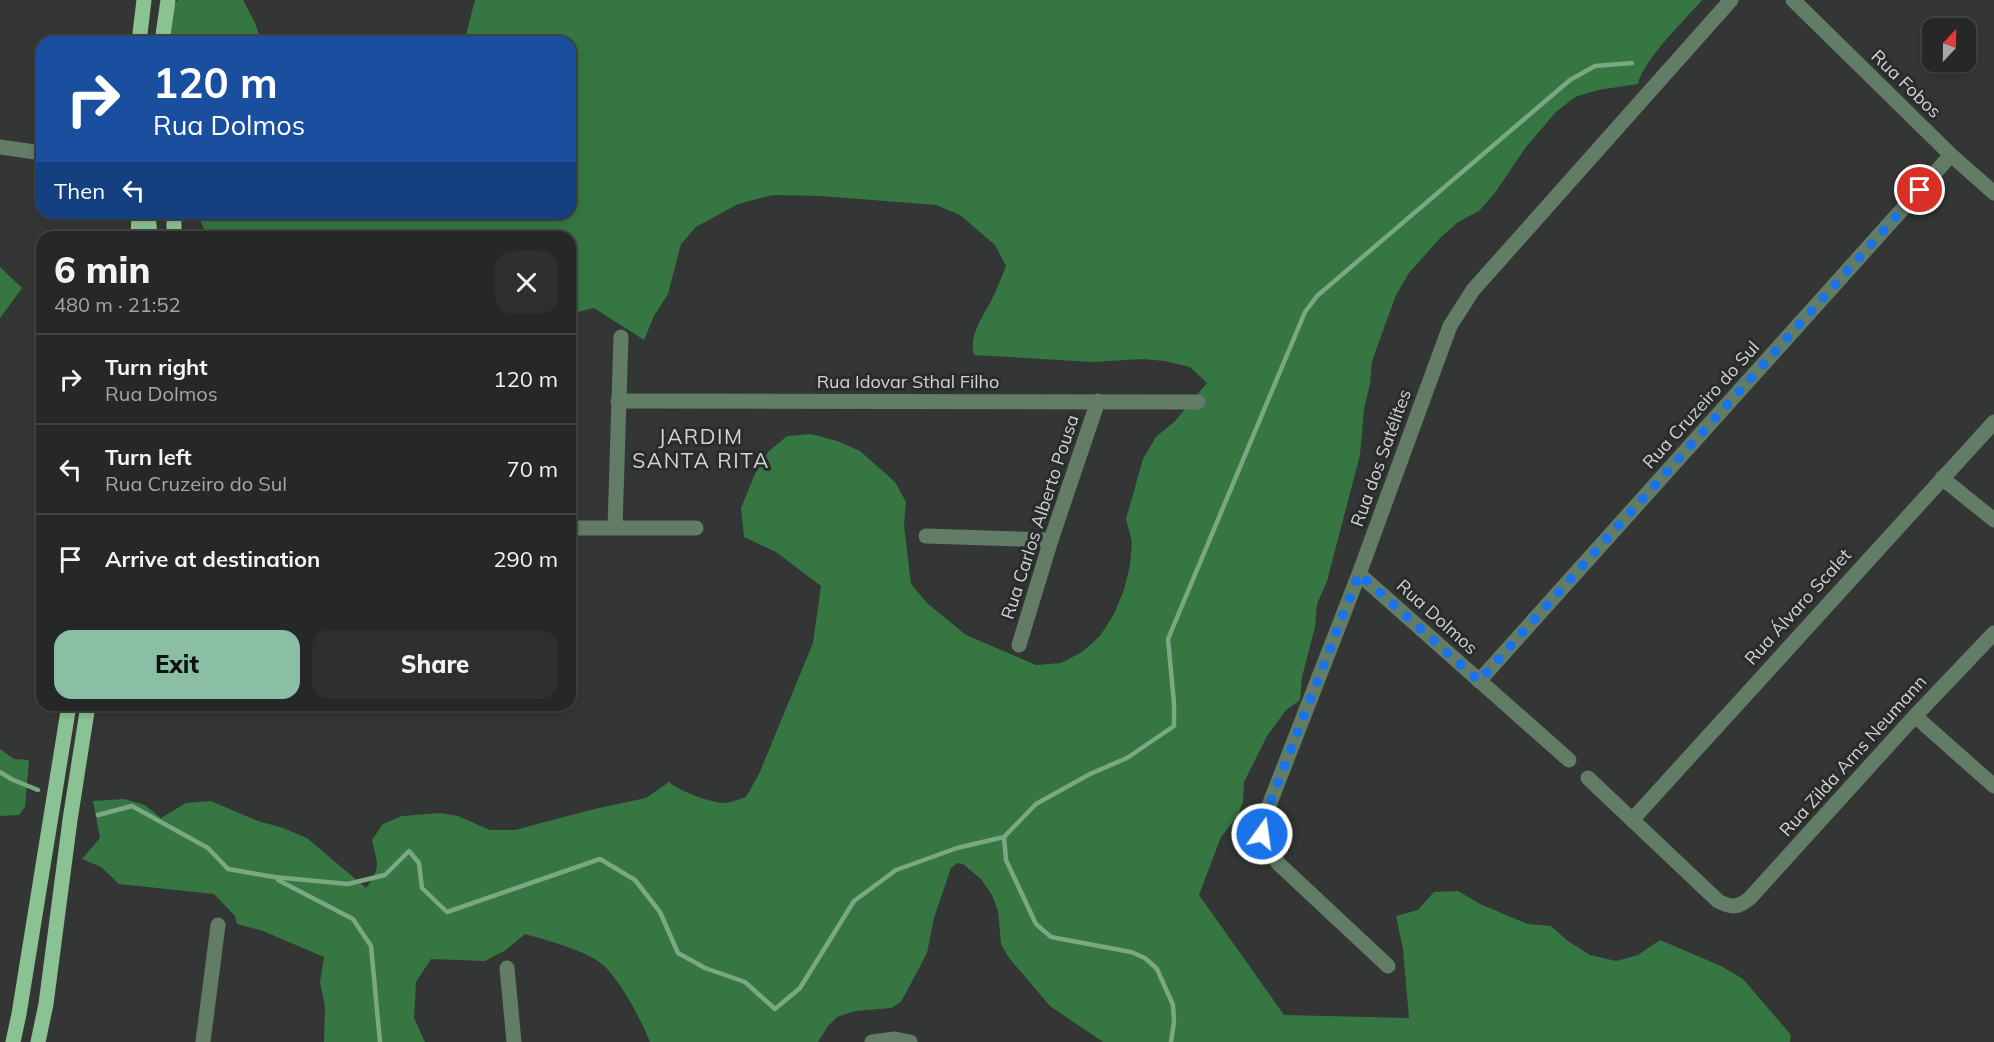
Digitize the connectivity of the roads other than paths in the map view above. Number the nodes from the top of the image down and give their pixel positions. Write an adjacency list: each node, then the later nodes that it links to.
1 (144, 0): 5 (main road)
2 (168, 0): 6 (main road)
3 (1731, 0): 23 (street, Rua dos Satélites)
4 (1793, 0): 9 (street, Rua Fobos)
5 (139, 36)
6 (163, 36)
7 (0, 147): 8 (street)
8 (36, 152)
9 (1951, 155): 10 (street, Rua Fobos); 26 (street, Rua Cruzeiro do Sul)
10 (1994, 193)
11 (621, 337): 12 (street)
12 (618, 401): 13 (street, Rua Idovar Sthal Filho); 18 (street)
13 (1098, 401): 14 (street, Rua Idovar Sthal Filho); 22 (street, Rua Carlos Alberto Pousa)
14 (1198, 402)
15 (1994, 422): 16 (street, Rua Álvaro Scalet)
16 (1942, 478): 17 (street); 33 (street, Rua Álvaro Scalet)
17 (1994, 520)
18 (615, 527): 19 (street); 20 (street)
19 (576, 528)
20 (696, 528)
21 (926, 536): 22 (street)
22 (1051, 540): 25 (street, Rua Carlos Alberto Pousa)
23 (1359, 574): 26 (street, Rua Dolmos); 35 (street, Rua dos Satélites)
24 (1994, 633): 29 (street, Rua Zilda Arns Neumann)
25 (1019, 645)
26 (1479, 681): 30 (street, Rua Dolmos)
27 (68, 711): 37 (main road)
28 (87, 711): 38 (main road)
29 (1915, 716): 32 (street); 33 (street, Rua Zilda Arns Neumann)
30 (1569, 760)
31 (1588, 778): 33 (street)
32 (1994, 786)
33 (1632, 820)
34 (218, 925): 39 (street)
35 (1388, 966)
36 (507, 968): 40 (street)
37 (13, 1042)
38 (38, 1042)
39 (202, 1042)
40 (514, 1042)
41 (872, 1042): 42 (street)
42 (910, 1042)

